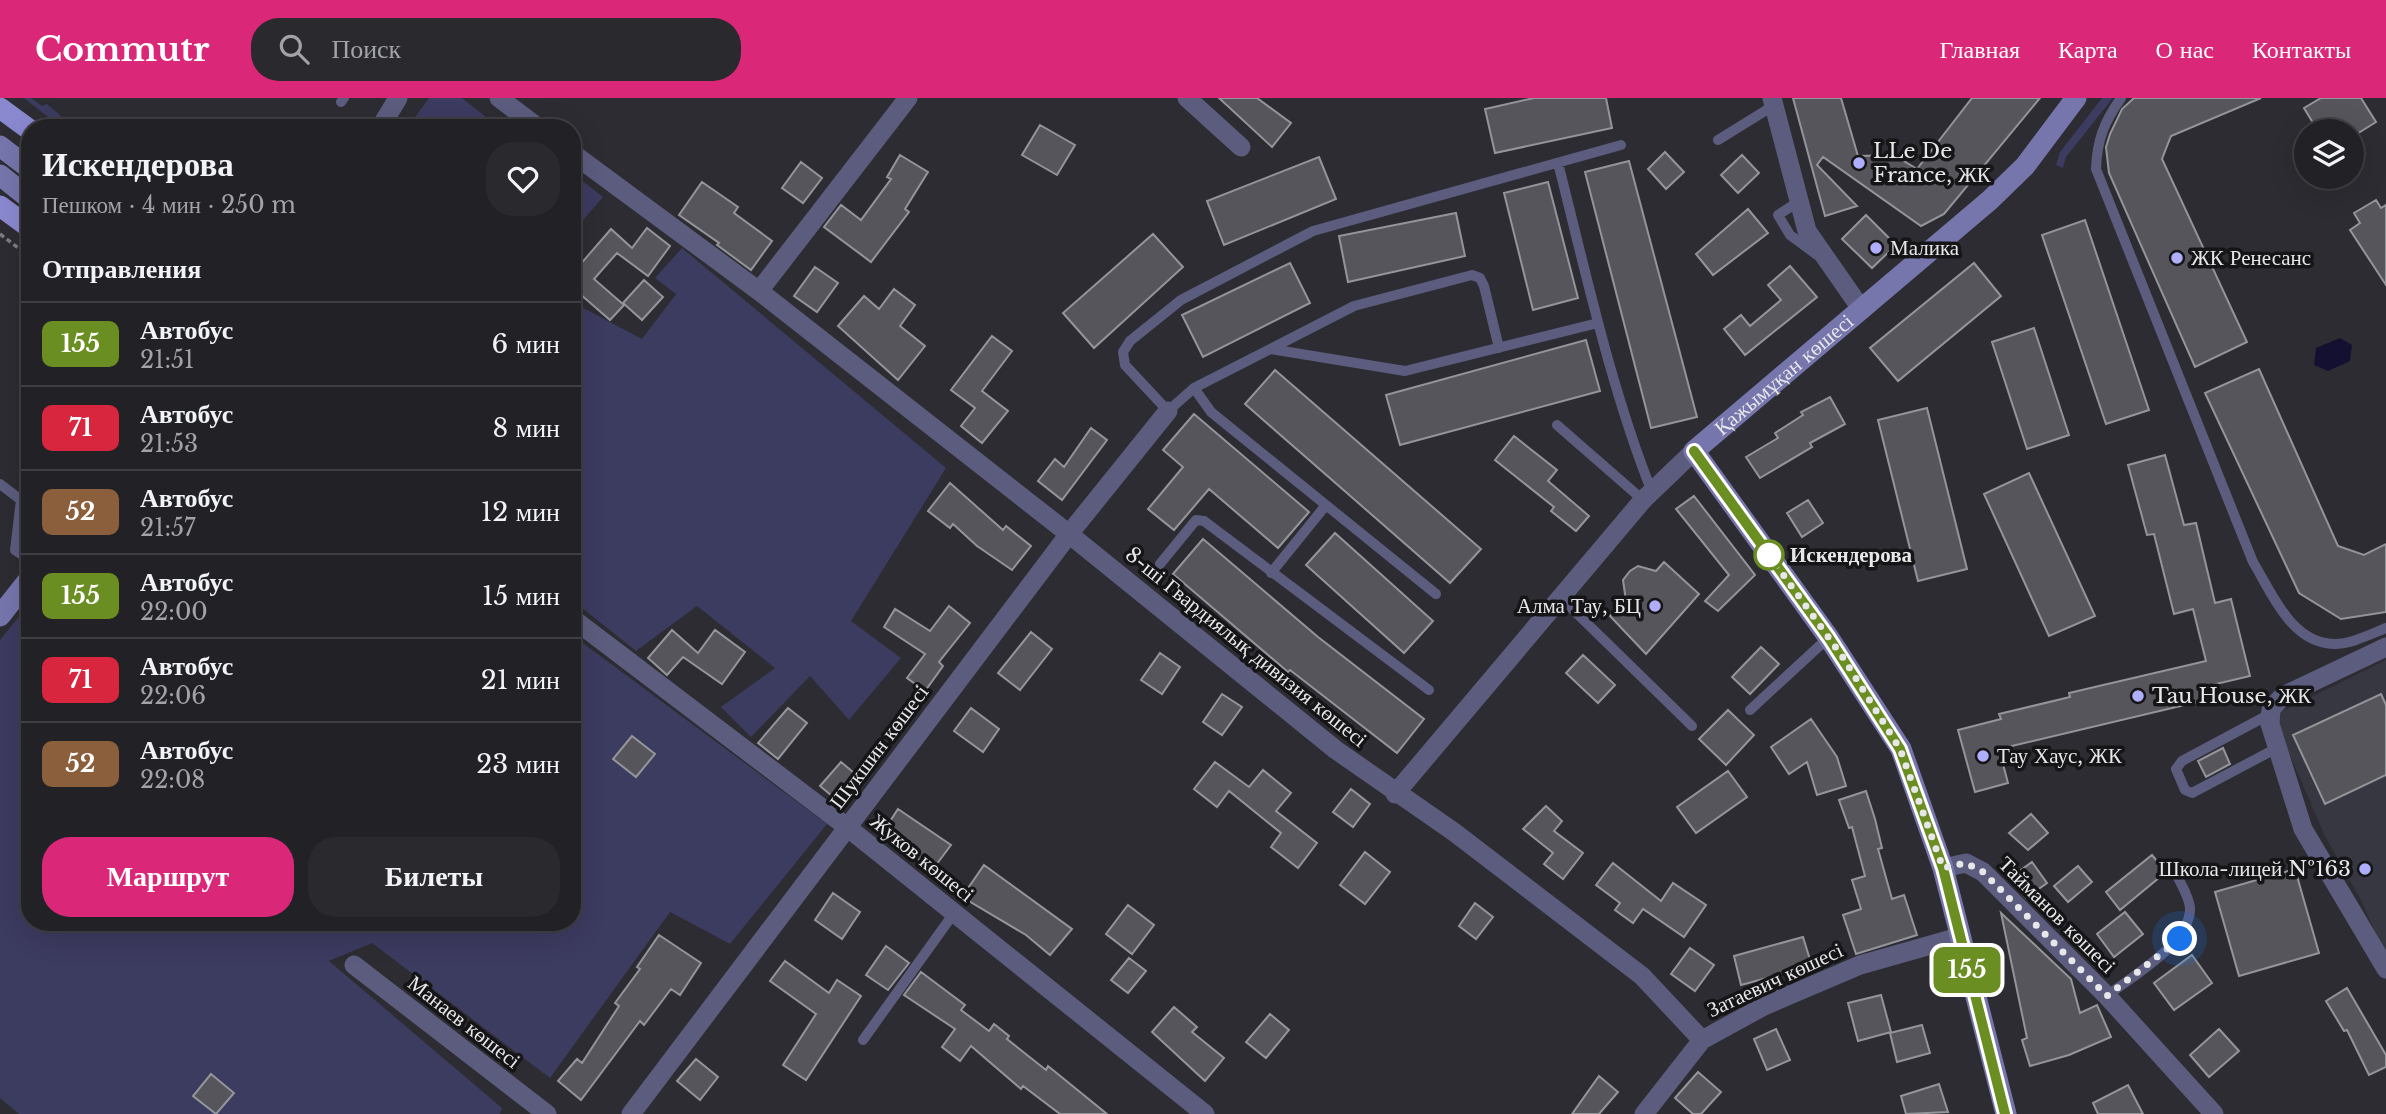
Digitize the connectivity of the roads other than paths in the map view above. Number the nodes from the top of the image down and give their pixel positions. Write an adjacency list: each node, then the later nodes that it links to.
1 (398, 98): 9 (street)
2 (499, 98): 10 (street)
3 (908, 98): 23 (street)
4 (1186, 98): 15 (street)
5 (2076, 98): 24 (street, Қажымұқан көшесі)
6 (2121, 98): 46 (lane)
7 (1772, 102): 12 (lane); 24 (street)
8 (0, 108): 11 (main road)
9 (385, 119)
10 (526, 119)
11 (21, 123)
12 (1718, 140)
13 (1621, 145): 18 (lane)
14 (0, 146): 17 (street)
15 (1241, 147)
16 (581, 160): 23 (street, 8-ші Гвардиялық дивизия көшесі)
17 (21, 162)
18 (1558, 163): 25 (lane); 29 (lane)
19 (0, 175): 20 (street)
20 (21, 192)
21 (0, 206): 22 (main road)
22 (21, 221)
23 (759, 291): 37 (street, 8-ші Гвардиялық дивизия көшесі)
24 (1863, 310): 31 (street, Қажымұқан көшесі)
25 (1598, 323): 26 (lane); 33 (lane)
26 (1499, 348): 27 (lane); 27 (lane)
27 (1269, 349): 28 (lane)
28 (1194, 388): 29 (lane); 36 (lane)
29 (1168, 411): 37 (street, Шукшин көшесі)
30 (1557, 425): 33 (lane)
31 (1694, 451): 33 (street, Қажымұқан көшесі); 47 (street)
32 (0, 484): 35 (lane)
33 (1648, 496): 43 (street, Қажымұқан көшесі)
34 (21, 500): 38 (lane)
35 (21, 500)
36 (1326, 505): 40 (lane); 42 (lane)
37 (1069, 534): 54 (street, 8-ші Гвардиялық дивизия көшесі); 55 (street, Шукшин көшесі)
38 (21, 554)
39 (1160, 564): 40 (lane)
40 (1272, 573): 49 (lane)
41 (21, 589): 44 (street)
42 (1436, 594)
43 (1561, 598): 52 (lane); 54 (street, Қажымұқан көшесі)
44 (0, 616)
45 (581, 625): 55 (street, Жуков көшесі)
46 (2386, 628)
47 (1829, 638): 50 (lane); 56 (street)
48 (2386, 647): 51 (street)
49 (1429, 690)
50 (1750, 710)
51 (2271, 714): 53 (street); 53 (lane)
52 (1692, 726)
53 (2277, 748): 61 (street)
54 (1395, 794): 64 (street, 8-ші Гвардиялық дивизия көшесі)
55 (847, 827): 58 (street, Жуков көшесі); 66 (street, Шукшин көшесі)
56 (1943, 868): 59 (street); 62 (street, Тайманов көшесі)
57 (2173, 868): 62 (lane)
58 (954, 913): 63 (lane); 67 (street, Жуков көшесі)
59 (1959, 937): 64 (street, Затаевич көшесі); 69 (street)
60 (354, 965): 65 (street, Манаев көшесі)
61 (2386, 969)
62 (2107, 996): 70 (street, Тайманов көшесі)
63 (863, 1040)
64 (1702, 1040): 68 (street, Затаевич көшесі)
65 (547, 1114)
66 (631, 1114)
67 (1205, 1114)
68 (1644, 1114)
69 (2006, 1114)
70 (2214, 1114)

